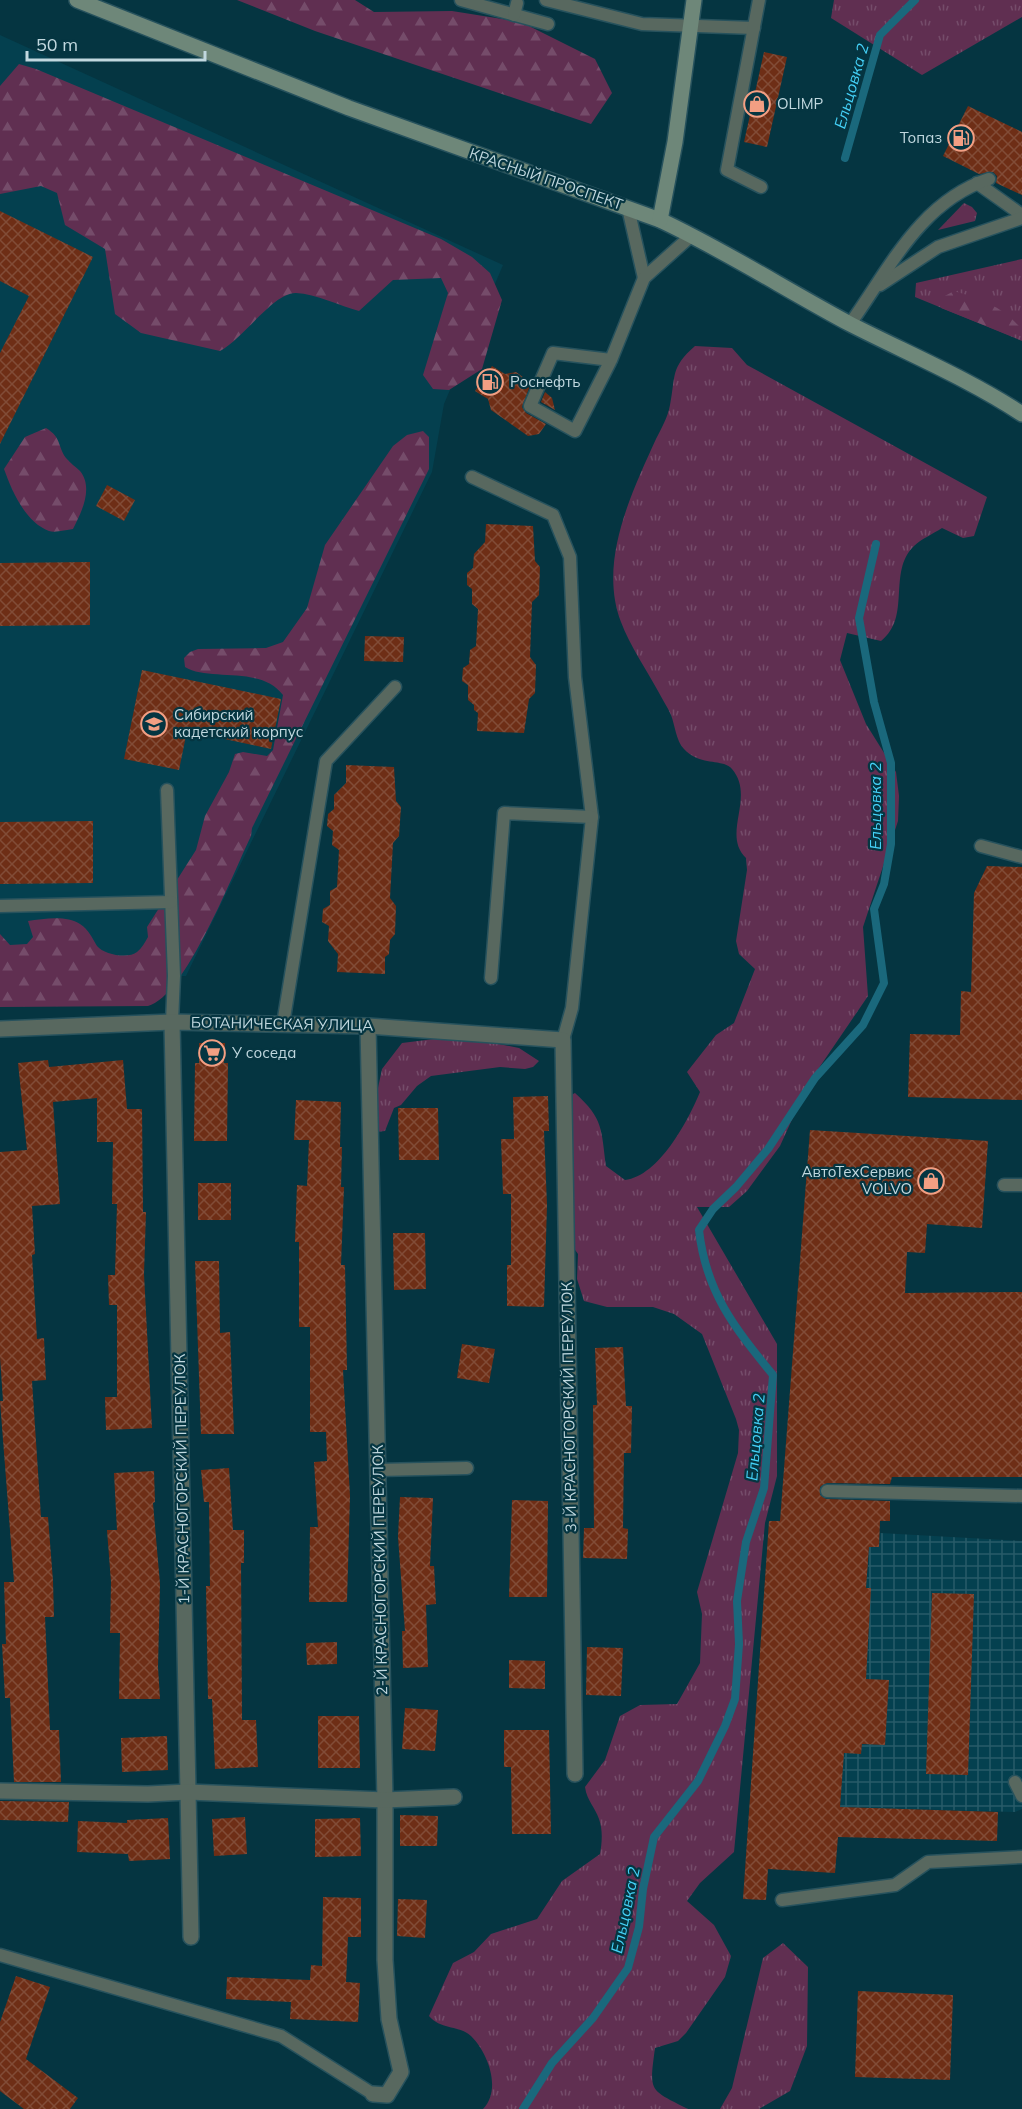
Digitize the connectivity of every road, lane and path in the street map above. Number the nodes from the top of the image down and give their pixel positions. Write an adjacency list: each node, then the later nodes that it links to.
1 (77, 0): 10 (main road, КРАСНЫЙ ПРОСПЕКТ)
2 (461, 0): 6 (lane)
3 (546, 0): 7 (lane)
4 (694, 0): 7 (main road)
5 (759, 0): 8 (lane)
6 (548, 24)
7 (690, 28): 8 (lane); 12 (main road)
8 (754, 28): 9 (lane)
9 (761, 187)
10 (628, 208): 12 (main road, КРАСНЫЙ ПРОСПЕКТ); 14 (lane)
11 (1022, 217): 15 (lane); 15 (lane)
12 (660, 220): 13 (main road, КРАСНЫЙ ПРОСПЕКТ)
13 (692, 235): 14 (lane); 16 (main road, КРАСНЫЙ ПРОСПЕКТ)
14 (644, 278): 17 (lane)
15 (876, 288): 16 (lane)
16 (850, 324): 18 (main road, КРАСНЫЙ ПРОСПЕКТ)
17 (611, 360): 17 (lane)
18 (997, 398): 19 (main road, КРАСНЫЙ ПРОСПЕКТ); 20 (main road, КРАСНЫЙ ПРОСПЕКТ)
19 (1022, 401)
20 (1022, 414)
21 (472, 477): 24 (lane)
22 (395, 687): 31 (lane)
23 (167, 790): 27 (lane)
24 (592, 817): 29 (lane); 34 (lane)
25 (981, 846): 26 (lane)
26 (1022, 857)
27 (171, 902): 28 (lane); 30 (lane)
28 (0, 906)
29 (491, 978)
30 (172, 1022): 31 (street, БОТАНИЧЕСКАЯ УЛИЦА); 33 (street, БОТАНИЧЕСКАЯ УЛИЦА); 44 (street, 1-Й КРАСНОГОРСКИЙ ПЕРЕУЛОК)
31 (283, 1024): 32 (street, БОТАНИЧЕСКАЯ УЛИЦА)
32 (368, 1026): 34 (street, БОТАНИЧЕСКАЯ УЛИЦА); 38 (street, 2-Й КРАСНОГОРСКИЙ ПЕРЕУЛОК)
33 (0, 1029)
34 (563, 1040): 41 (street, 3-Й КРАСНОГОРСКИЙ ПЕРЕУЛОК)
35 (1004, 1185): 36 (lane)
36 (1022, 1185)
37 (467, 1468): 38 (lane)
38 (378, 1470): 47 (street, 2-Й КРАСНОГОРСКИЙ ПЕРЕУЛОК)
39 (826, 1491): 40 (lane)
40 (1022, 1496)
41 (575, 1774)
42 (1015, 1782): 45 (lane)
43 (0, 1791): 44 (street)
44 (188, 1792): 47 (street); 50 (street, 1-Й КРАСНОГОРСКИЙ ПЕРЕУЛОК)
45 (1022, 1796)
46 (454, 1797): 47 (street)
47 (385, 1800): 52 (street, 2-Й КРАСНОГОРСКИЙ ПЕРЕУЛОК)
48 (1022, 1857): 49 (lane)
49 (782, 1900)
50 (191, 1937)
51 (0, 1955): 52 (lane)
52 (373, 2094)

